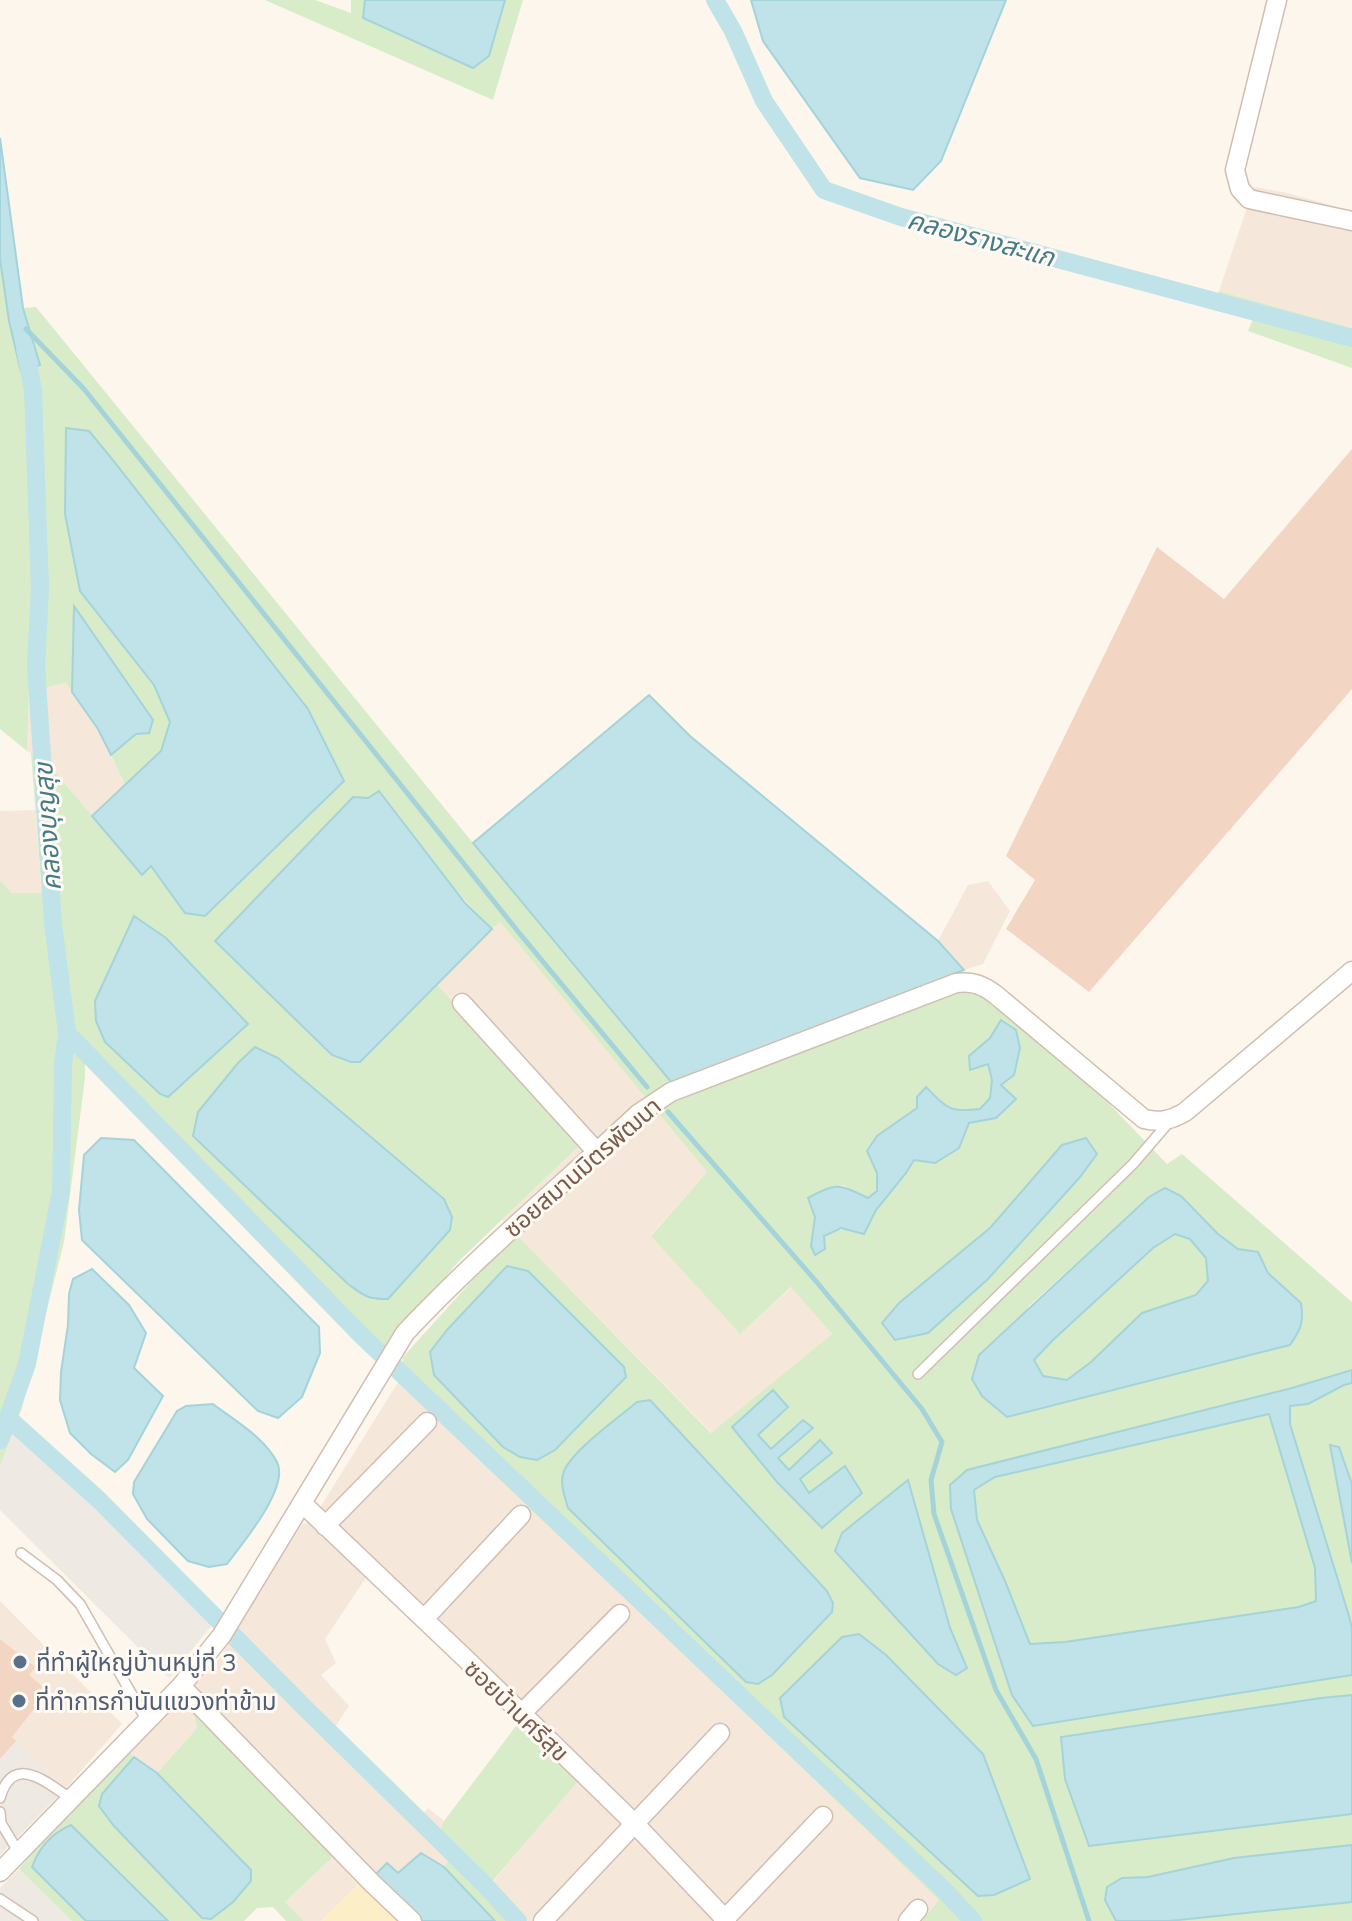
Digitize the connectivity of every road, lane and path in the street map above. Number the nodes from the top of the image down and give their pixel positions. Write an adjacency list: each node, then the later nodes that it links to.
1 (1277, 0): 2 (street)
2 (1352, 221)
3 (1352, 971): 5 (street)
4 (462, 1003): 6 (street)
5 (1172, 1119): 6 (street, ซอยสมานมิตรพัฒนา); 7 (lane)
6 (596, 1151): 9 (street, ซอยสมานมิตรพัฒนา)
7 (918, 1374)
8 (427, 1422): 11 (street)
9 (302, 1503): 11 (street, ซอยบ้านศรีสุข); 15 (street, ซอยสมานมิตรพัฒนา)
10 (521, 1515): 14 (street)
11 (325, 1526): 14 (street, ซอยบ้านศรีสุข)
12 (21, 1553): 17 (lane)
13 (620, 1614): 16 (street)
14 (424, 1619): 16 (street, ซอยบ้านศรีสุข)
15 (181, 1686): 17 (street, ซอยสมานมิตรพัฒนา); 29 (street)
16 (521, 1714): 23 (street, ซอยบ้านศรีสุข)
17 (147, 1721): 20 (street, ซอยสมานมิตรพัฒนา)
18 (720, 1733): 23 (street)
19 (0, 1798): 20 (lane)
20 (71, 1799): 24 (street, ซอยสมานมิตรพัฒนา)
21 (0, 1812): 24 (lane)
22 (823, 1816): 27 (street)
23 (634, 1823): 27 (street, ซอยบ้านศรีสุข); 30 (street)
24 (19, 1853): 25 (street, ซอยสมานมิตรพัฒนา)
25 (0, 1872)
26 (0, 1899): 28 (lane)
27 (725, 1920)
28 (33, 1921)
29 (412, 1921)
30 (543, 1921)

